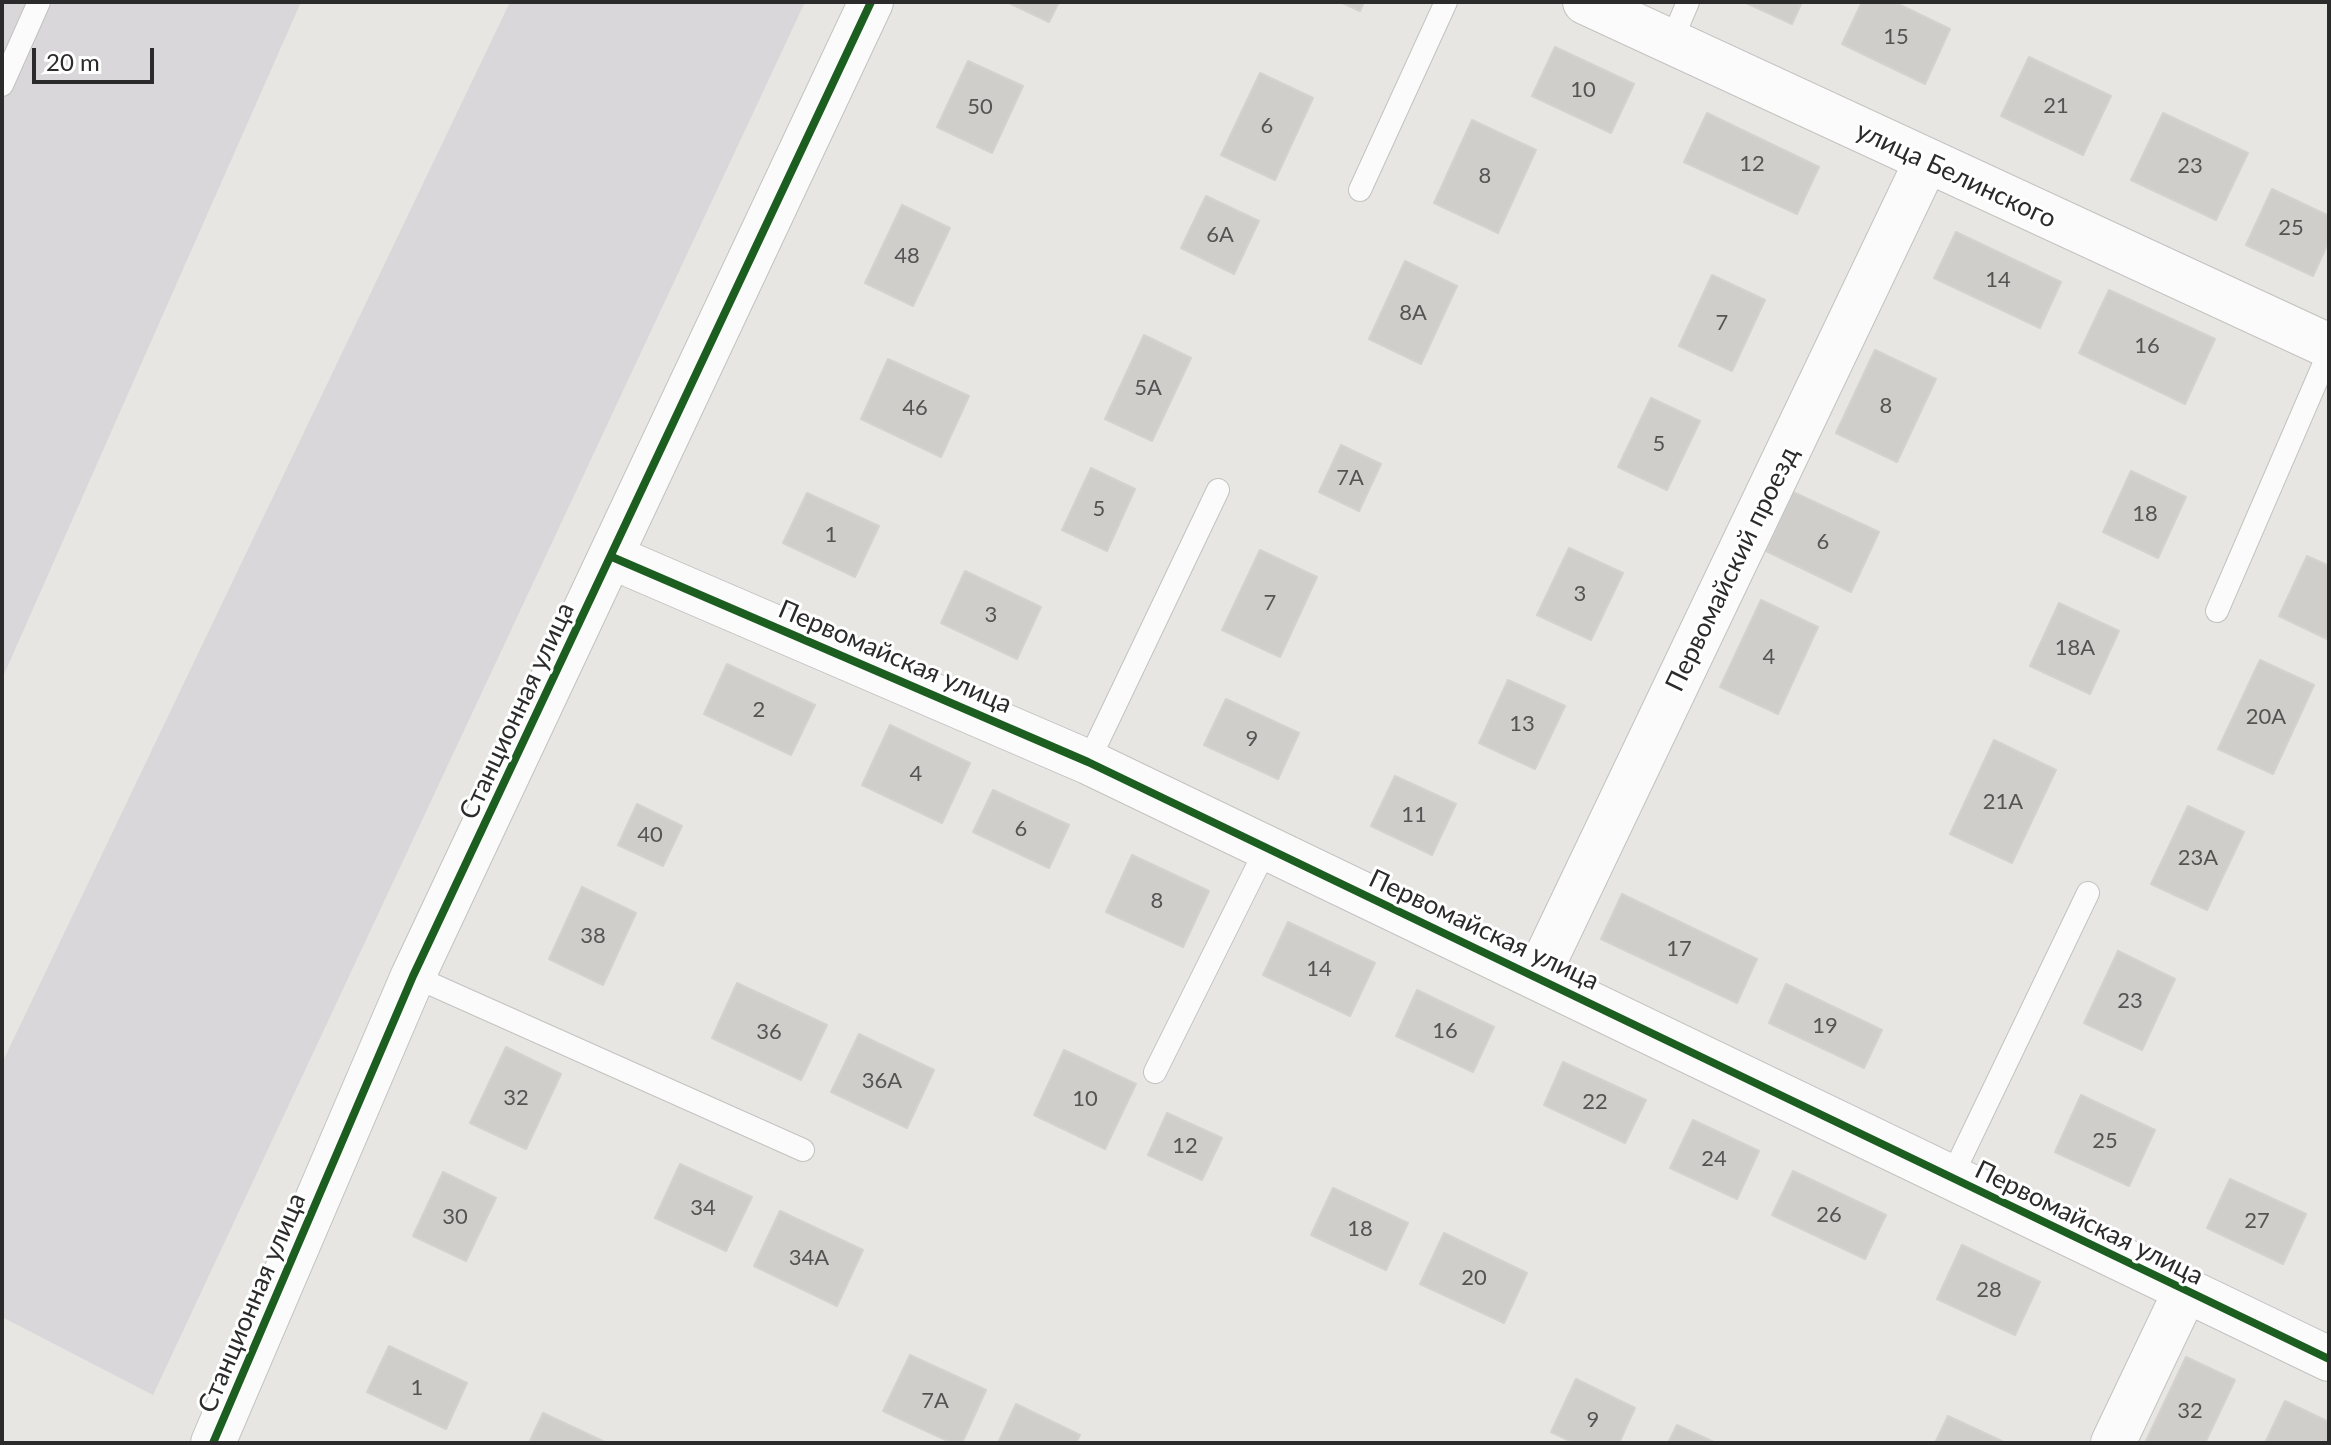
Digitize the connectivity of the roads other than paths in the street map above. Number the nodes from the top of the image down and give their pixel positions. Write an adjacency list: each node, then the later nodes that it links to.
1 (39, 2): 7 (lane)
2 (871, 2): 13 (street, Станционная улица)
3 (1446, 2): 9 (lane)
4 (1585, 2): 6 (street, улица Белинского)
5 (1688, 2): 6 (lane)
6 (1671, 42): 8 (street, улица Белинского)
7 (2, 85)
8 (1926, 162): 10 (street, улица Белинского); 19 (street, Первомайский проезд)
9 (1360, 190)
10 (2329, 346)
11 (2329, 352): 14 (lane)
12 (1218, 490): 15 (lane)
13 (612, 557): 15 (street, Первомайская улица); 18 (street, Станционная улица)
14 (2217, 611)
15 (1088, 762): 16 (street, Первомайская улица)
16 (1266, 849): 19 (street, Первомайская улица); 20 (lane)
17 (2088, 893): 22 (lane)
18 (413, 976): 21 (lane); 25 (street, Станционная улица)
19 (1537, 977): 22 (street, Первомайская улица)
20 (1155, 1072)
21 (803, 1150)
22 (1951, 1178): 23 (street, Первомайская улица)
23 (2185, 1292): 24 (street, Первомайская улица); 26 (street)
24 (2329, 1359)
25 (213, 1443)
26 (2113, 1443)

